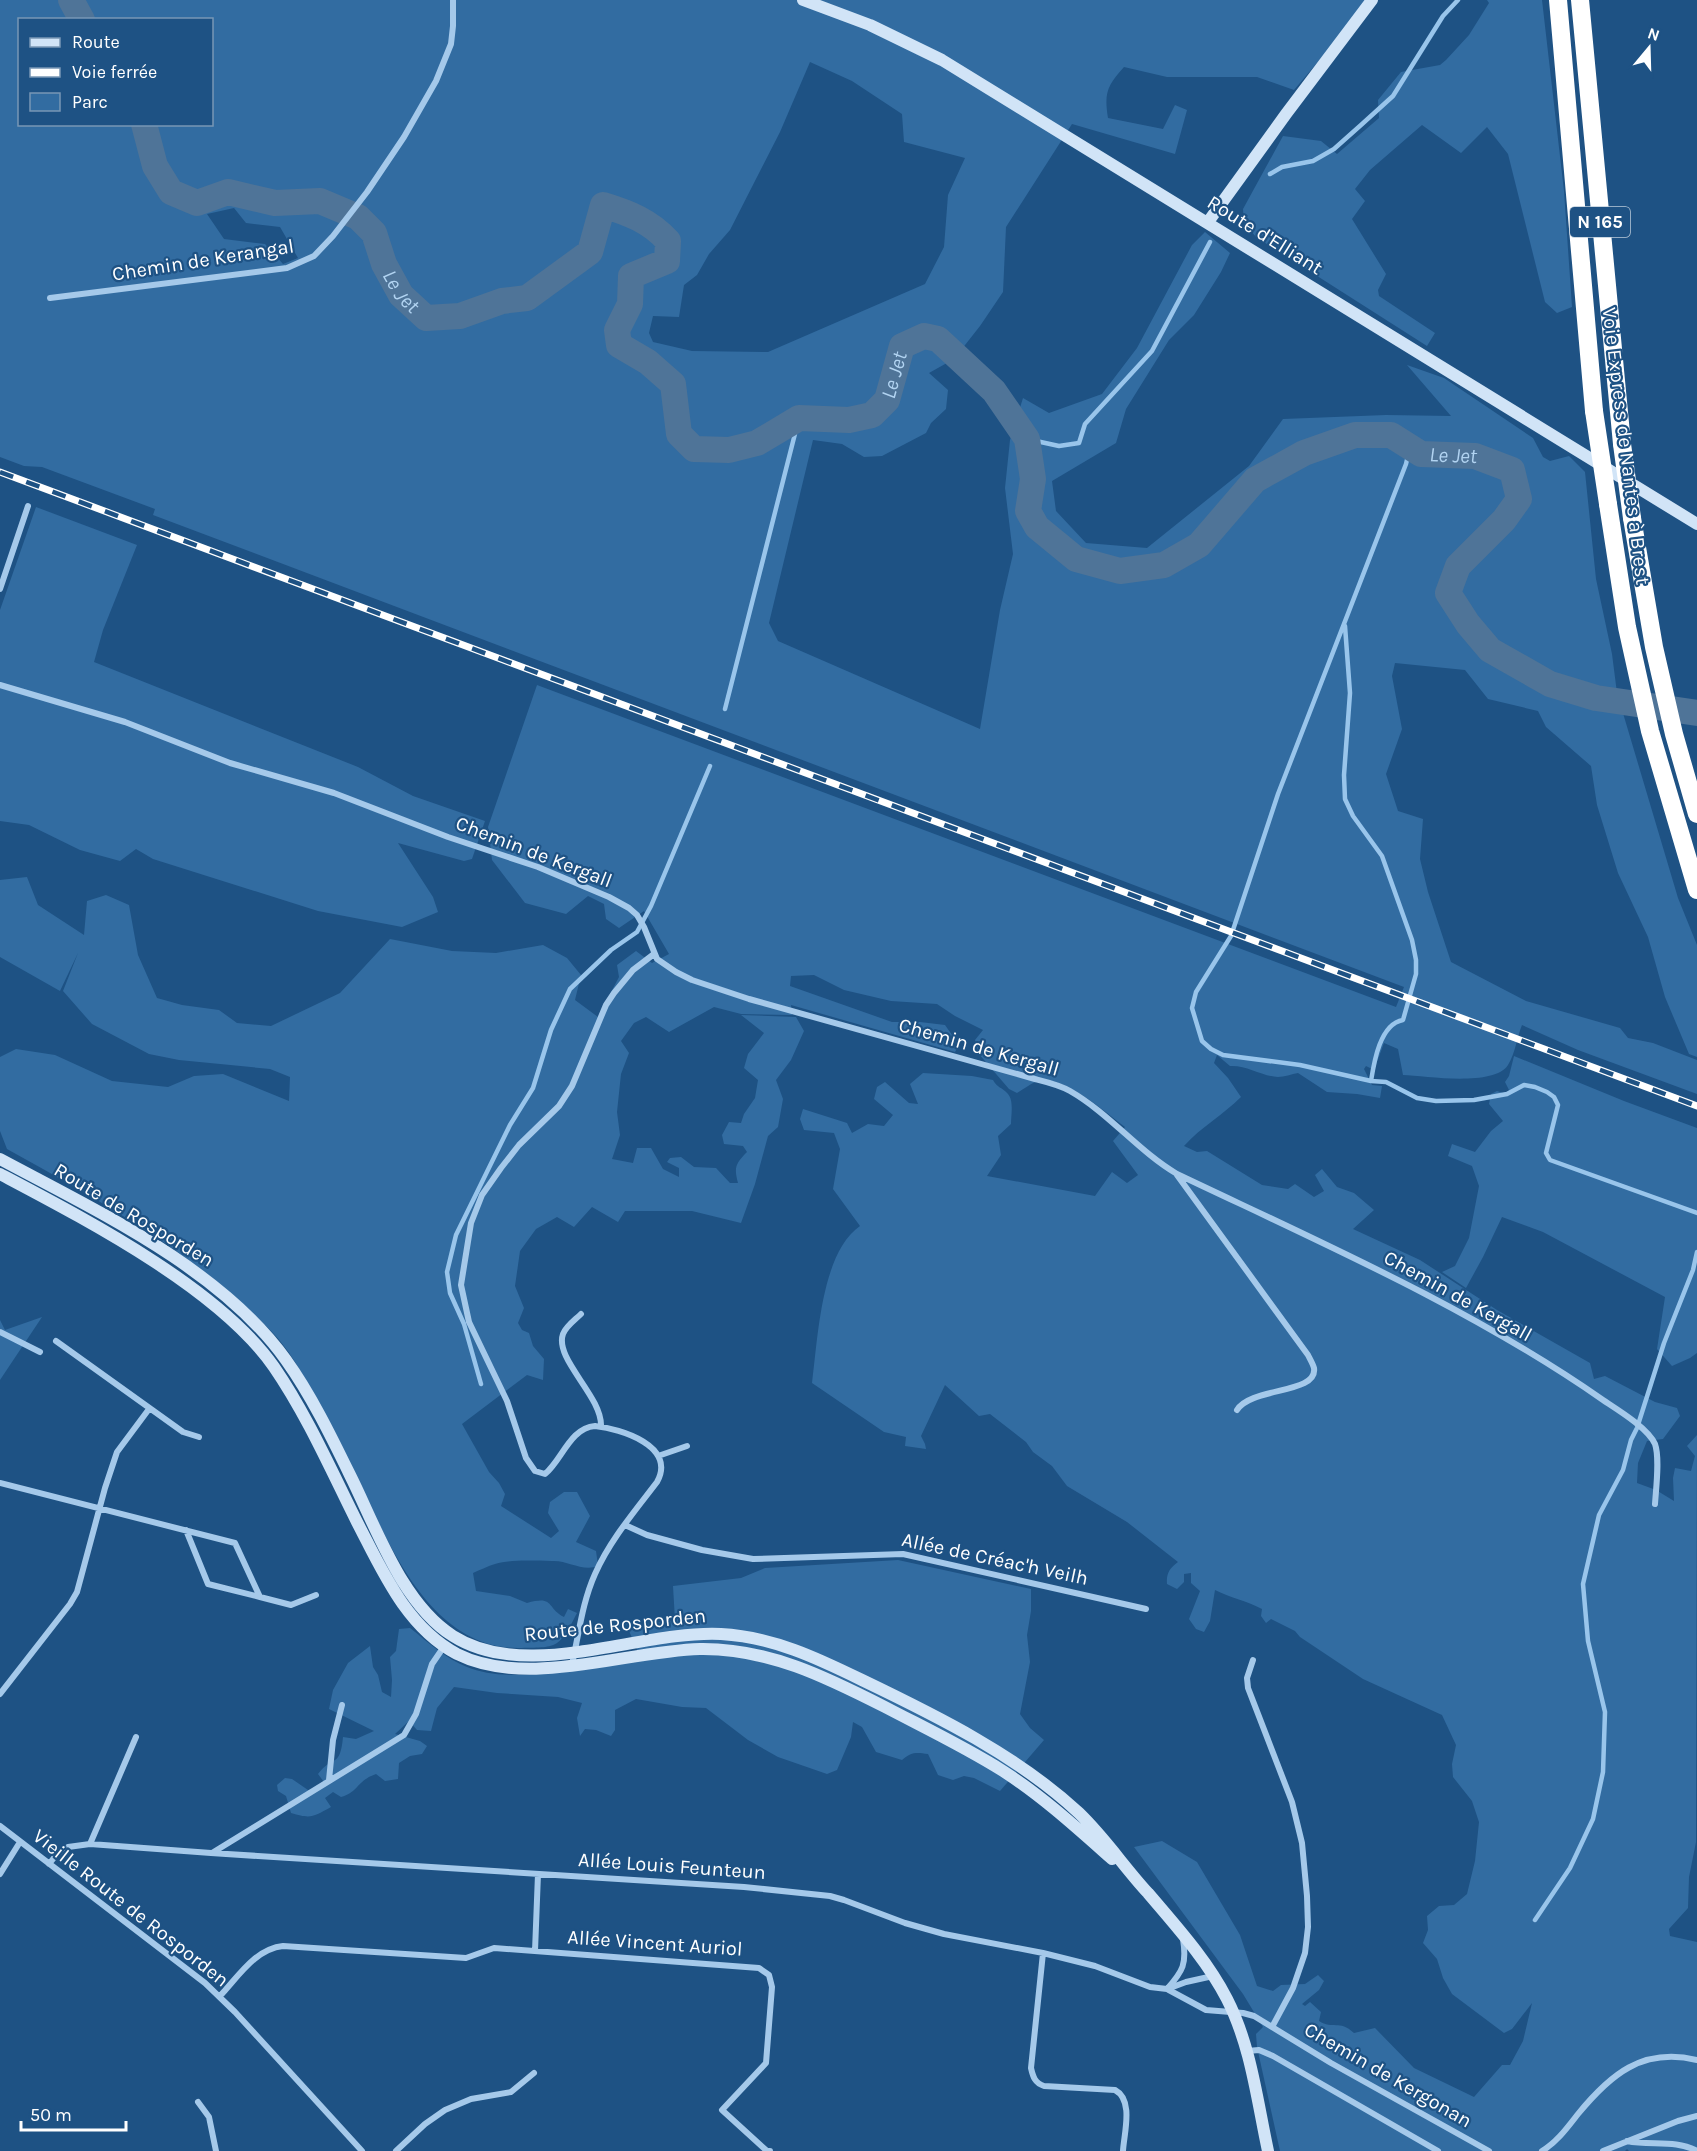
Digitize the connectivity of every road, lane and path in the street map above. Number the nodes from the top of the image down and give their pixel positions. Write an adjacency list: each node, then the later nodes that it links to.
1 (453, 0): 7 (street, Chemin de Kerangal)
2 (802, 0): 6 (main road, Route d'Elliant)
3 (1372, 0): 6 (main road)
4 (1558, 0): 13 (highway, Voie Express de Nantes à Brest / N 165, bridge)
5 (1580, 0): 12 (highway, Voie Express de Nantes à Brest / N 165, bridge)
6 (1208, 222): 9 (main road, Route d'Elliant)
7 (50, 298)
8 (28, 506): 10 (street)
9 (1697, 524)
10 (0, 589)
11 (0, 685): 14 (street, Chemin de Kergall)
12 (1697, 814)
13 (1697, 890)
14 (654, 954): 17 (street, Chemin de Kergall); 24 (street)
15 (0, 1159): 36 (main road, Route de Rosporden)
16 (0, 1174): 36 (main road, Route de Rosporden)
17 (1177, 1174): 23 (street, Chemin de Kergall); 29 (street, Chemin de Kergall)
18 (582, 1314): 24 (street)
19 (0, 1332): 21 (street)
20 (56, 1341): 22 (street)
21 (40, 1352)
22 (149, 1409): 25 (street); 30 (street)
23 (1237, 1410)
24 (601, 1426): 27 (street)
25 (199, 1437)
26 (687, 1446): 27 (street)
27 (658, 1456): 31 (street)
28 (0, 1483): 30 (street)
29 (1655, 1503)
30 (99, 1509): 32 (street); 40 (street)
31 (625, 1525): 35 (street, Allée de Créac'h Veilh); 37 (street)
32 (186, 1530): 34 (street); 34 (street)
33 (316, 1595): 34 (street)
34 (260, 1597)
35 (1146, 1609)
36 (448, 1641): 37 (main road, Route de Rosporden); 39 (main road, Route de Rosporden); 43 (street)
37 (575, 1652): 39 (street); 51 (main road, Route de Rosporden)
38 (1252, 1660): 59 (street, Chemin de Kergonan)
39 (572, 1664): 51 (main road, Route de Rosporden)
40 (0, 1694)
41 (342, 1705): 43 (street)
42 (136, 1737): 46 (street)
43 (329, 1780): 47 (street)
44 (0, 1826): 45 (street, Vieille Route de Rosporden)
45 (20, 1842): 48 (street, Vieille Route de Rosporden); 49 (street)
46 (90, 1844): 47 (street, Allée Louis Feunteun); 48 (street, Allée Louis Feunteun)
47 (211, 1853): 50 (street, Allée Louis Feunteun)
48 (49, 1864): 57 (street, Vieille Route de Rosporden)
49 (0, 1874)
50 (537, 1874): 53 (street); 54 (street, Allée Louis Feunteun)
51 (1134, 1877): 52 (main road, Route de Rosporden)
52 (1182, 1935): 55 (main road, Route de Rosporden); 56 (street)
53 (535, 1951): 57 (street, Allée Vincent Auriol); 71 (street, Allée Vincent Auriol)
54 (1043, 1953): 56 (street, Allée Louis Feunteun); 72 (street)
55 (1213, 1976): 56 (street); 58 (main road, Route de Rosporden)
56 (1167, 1989): 58 (street, Allée Louis Feunteun)
57 (220, 1996): 66 (street, Vieille Route de Rosporden)
58 (1233, 2012): 59 (street, Chemin de Kergonan); 60 (main road, Route de Rosporden)
59 (1272, 2027): 75 (street, Chemin de Kergonan)
60 (1247, 2051): 73 (main road, Route de Rosporden); 74 (street, Chemin de Kergonan)
61 (1697, 2060): 76 (street)
62 (534, 2073): 70 (street)
63 (198, 2102): 67 (street)
64 (1697, 2116): 65 (street)
65 (1627, 2141): 77 (street); 78 (street)
66 (356, 2144): 68 (street); 69 (street, Vieille Route de Rosporden)
67 (216, 2151)
68 (349, 2151)
69 (362, 2151)
70 (396, 2151)
71 (770, 2151)
72 (1123, 2151)
73 (1268, 2151)
74 (1438, 2151)
75 (1489, 2151)
76 (1542, 2151)
77 (1603, 2151)
78 (1697, 2151)

